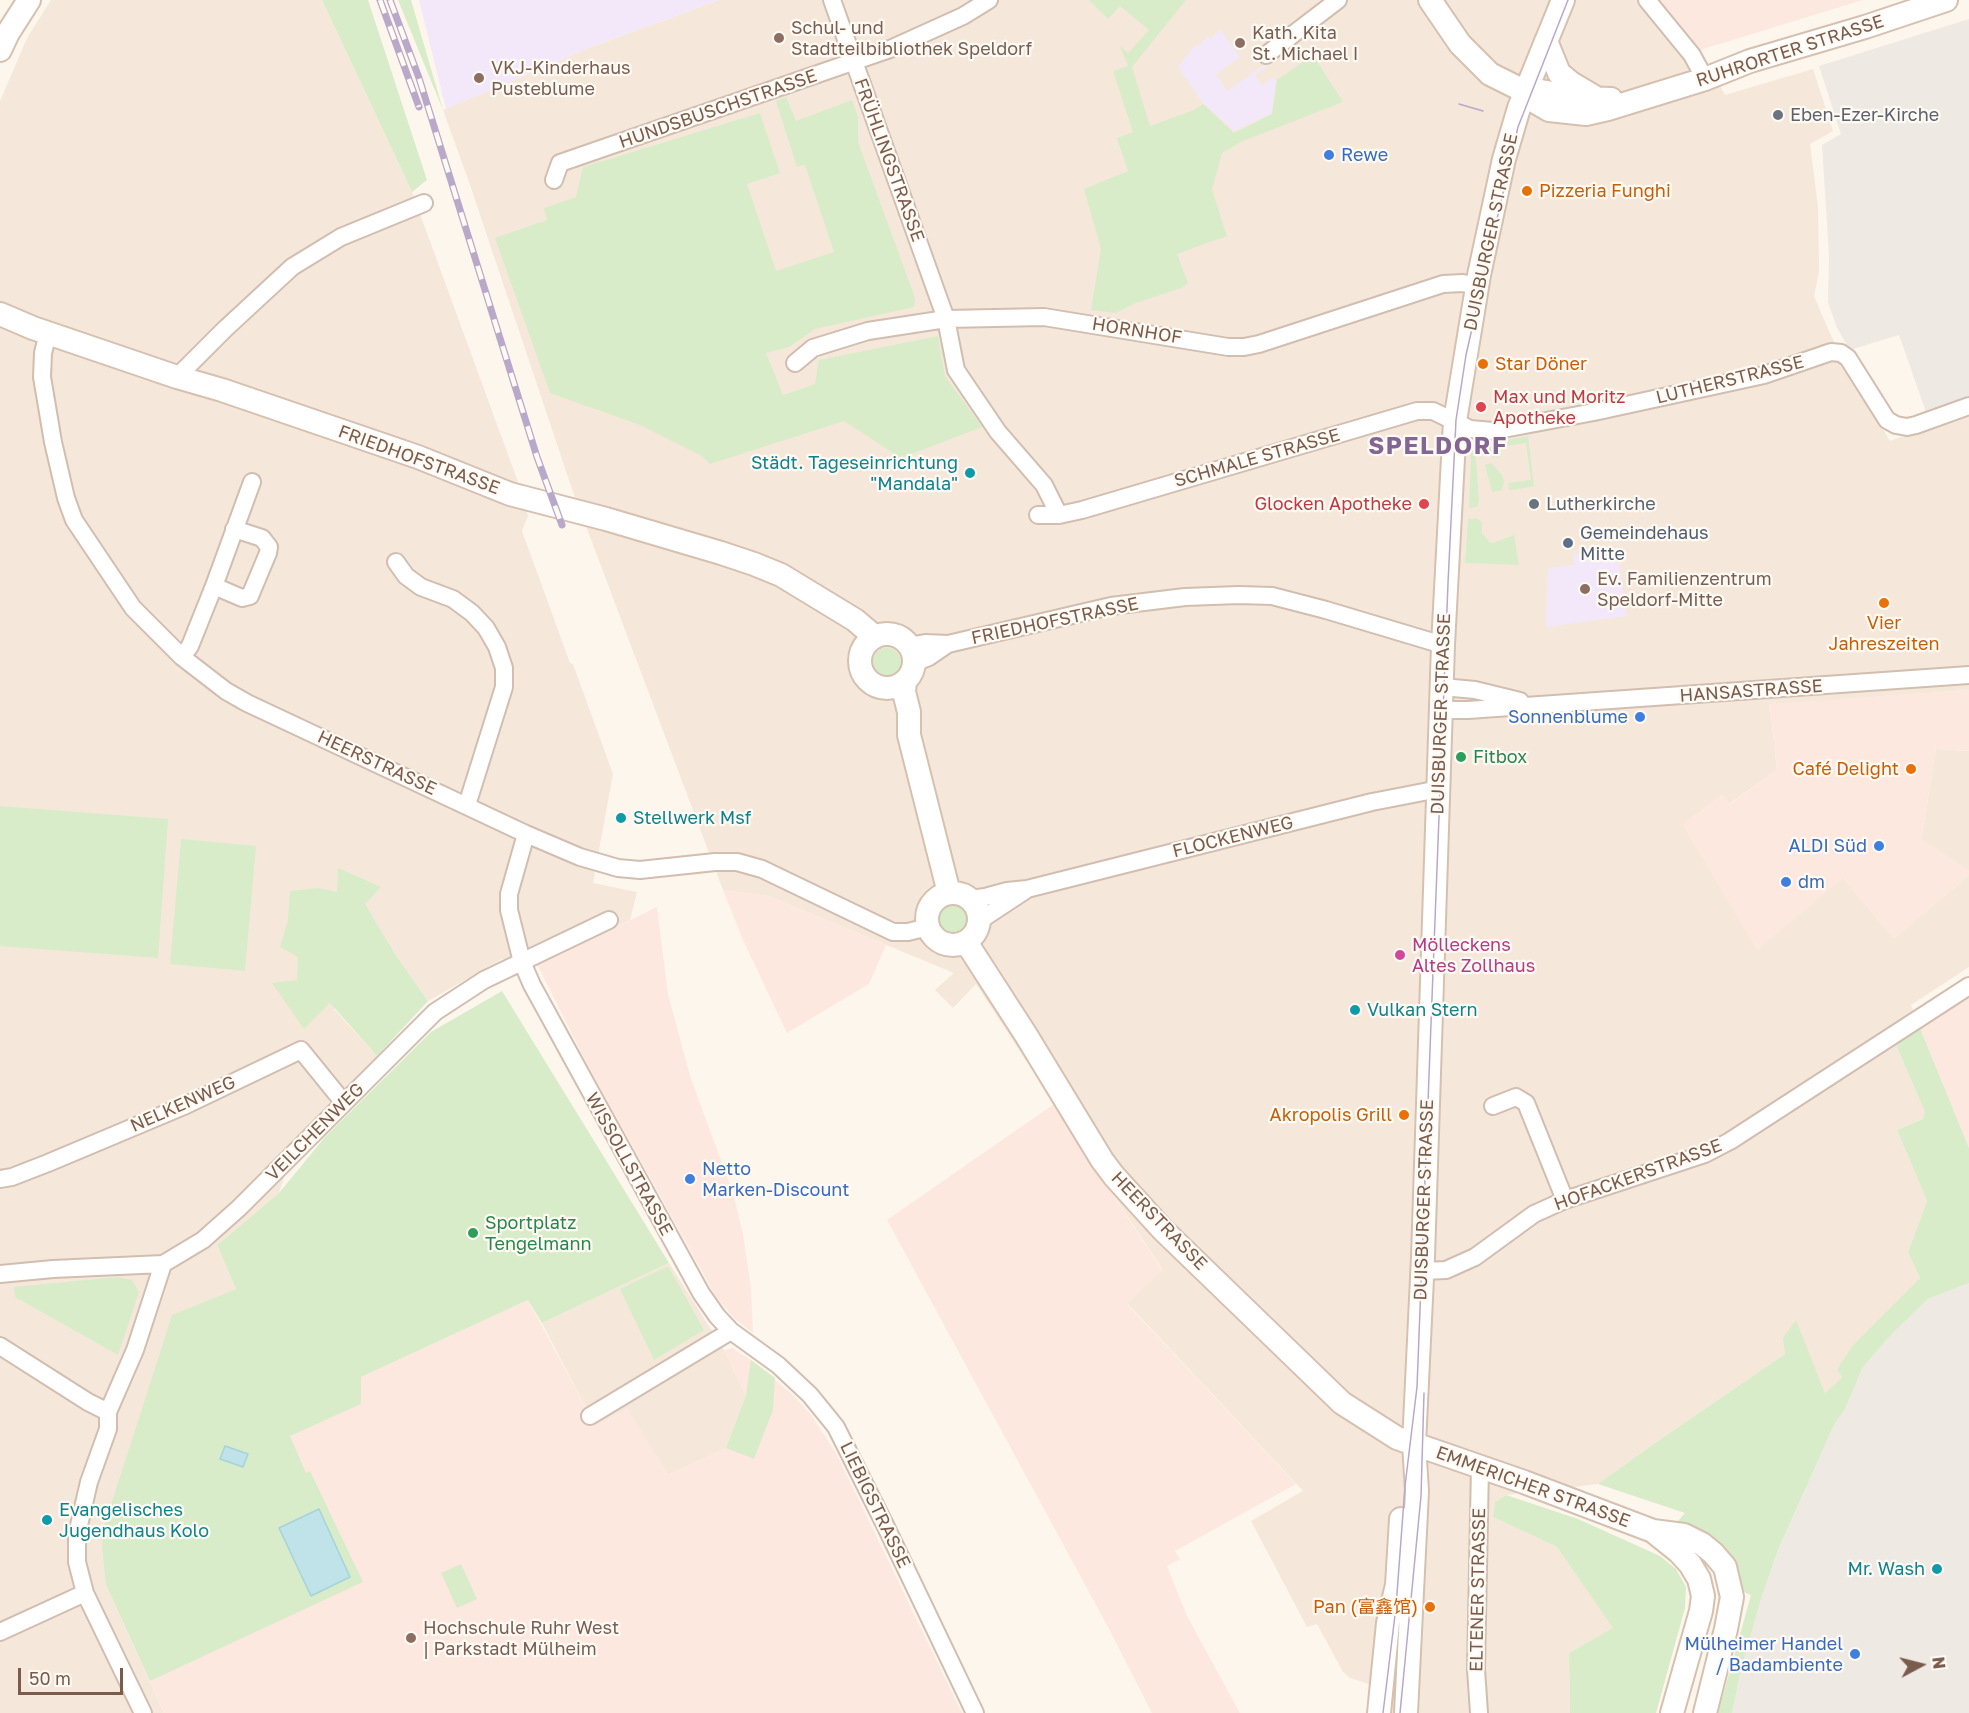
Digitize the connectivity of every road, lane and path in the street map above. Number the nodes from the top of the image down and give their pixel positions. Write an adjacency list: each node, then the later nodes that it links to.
1 (29, 0): 9 (street)
2 (832, 0): 12 (street, FRÜHLINGSTRASSE)
3 (989, 0): 12 (street, HUNDSBUSCHSTRASSE)
4 (1338, 0): 11 (street)
5 (1430, 0): 14 (street)
6 (1563, 0): 10 (street, DUISBURGER STRASSE)
7 (1647, 0): 13 (street)
8 (1946, 0): 13 (street, RUHRORTER STRASSE)
9 (3, 37)
10 (1546, 41): 14 (street, DUISBURGER STRASSE); 15 (street)
11 (1266, 55)
12 (855, 62): 17 (street, HUNDSBUSCHSTRASSE); 21 (street, FRÜHLINGSTRASSE)
13 (1705, 79): 16 (street, RUHRORTER STRASSE)
14 (1526, 92): 15 (street, RUHRORTER STRASSE); 16 (street, RUHRORTER STRASSE); 19 (street, DUISBURGER STRASSE)
15 (1597, 99): 16 (street, RUHRORTER STRASSE)
16 (1633, 100)
17 (554, 180)
18 (424, 203): 24 (street)
19 (1477, 286): 21 (street, HORNHOF); 26 (street, DUISBURGER STRASSE)
20 (0, 314): 22 (street, FRIEDHOFSTRASSE)
21 (946, 319): 23 (street, HORNHOF); 29 (street)
22 (48, 333): 24 (street, FRIEDHOFSTRASSE); 35 (street, HEERSTRASSE)
23 (795, 363)
24 (177, 377): 33 (street, FRIEDHOFSTRASSE)
25 (1969, 406): 26 (street, LUTHERSTRASSE)
26 (1455, 421): 29 (street, SCHMALE STRASSE); 34 (street, DUISBURGER STRASSE)
27 (252, 482): 30 (street)
28 (1038, 515): 29 (street, SCHMALE STRASSE)
29 (1059, 515)
30 (234, 529): 32 (street); 32 (street)
31 (396, 562): 44 (street)
32 (214, 586): 35 (street)
33 (868, 645): 36 (street, FRIEDHOFSTRASSE); 38 (street, FRIEDHOFSTRASSE)
34 (1443, 645): 36 (street, FRIEDHOFSTRASSE); 39 (street, DUISBURGER STRASSE)
35 (182, 657): 44 (street, HEERSTRASSE)
36 (909, 663): 38 (street, FRIEDHOFSTRASSE); 42 (street)
37 (1969, 675): 40 (street, HANSASTRASSE)
38 (881, 687): 42 (street)
39 (1442, 687): 40 (street, HANSASTRASSE); 41 (street, DUISBURGER STRASSE)
40 (1533, 705): 41 (street, HANSASTRASSE)
41 (1441, 710): 43 (street, DUISBURGER STRASSE)
42 (909, 735): 47 (street)
43 (1439, 789): 46 (street, FLOCKENWEG); 59 (street, DUISBURGER STRASSE)
44 (467, 805): 45 (street, HEERSTRASSE)
45 (526, 834): 50 (street, HEERSTRASSE); 52 (street, WISSOLLSTRASSE)
46 (1027, 889): 47 (street, FLOCKENWEG); 49 (street, FLOCKENWEG)
47 (960, 896): 49 (street); 50 (street)
48 (609, 920): 52 (street, VEILCHENWEG)
49 (979, 921): 51 (street)
50 (928, 927): 51 (street)
51 (966, 942): 65 (street, HEERSTRASSE)
52 (522, 962): 54 (street, VEILCHENWEG); 61 (street, WISSOLLSTRASSE)
53 (1969, 986): 57 (street, HOFACKERSTRASSE)
54 (344, 1103): 56 (street, NELKENWEG); 58 (street, VEILCHENWEG)
55 (1493, 1106): 57 (street)
56 (0, 1179)
57 (1565, 1200): 59 (street, HOFACKERSTRASSE)
58 (163, 1264): 60 (street, VEILCHENWEG); 63 (street)
59 (1423, 1271): 65 (street, DUISBURGER STRASSE)
60 (0, 1274)
61 (731, 1331): 64 (street); 71 (street, LIEBIGSTRASSE)
62 (0, 1346): 63 (street)
63 (108, 1412): 68 (street)
64 (590, 1416)
65 (1414, 1444): 66 (street, EMMERICHER STRASSE); 72 (street, DUISBURGER STRASSE); 73 (street, DUISBURGER STRASSE)
66 (1480, 1466): 67 (street, EMMERICHER STRASSE); 74 (street, ELTENER STRASSE)
67 (1653, 1531): 75 (street, EMMERICHER STRASSE); 76 (street, EMMERICHER STRASSE)
68 (85, 1593): 69 (street); 70 (street)
69 (0, 1632)
70 (143, 1713)
71 (975, 1713)
72 (1379, 1713)
73 (1406, 1713)
74 (1479, 1713)
75 (1672, 1713)
76 (1705, 1713)

